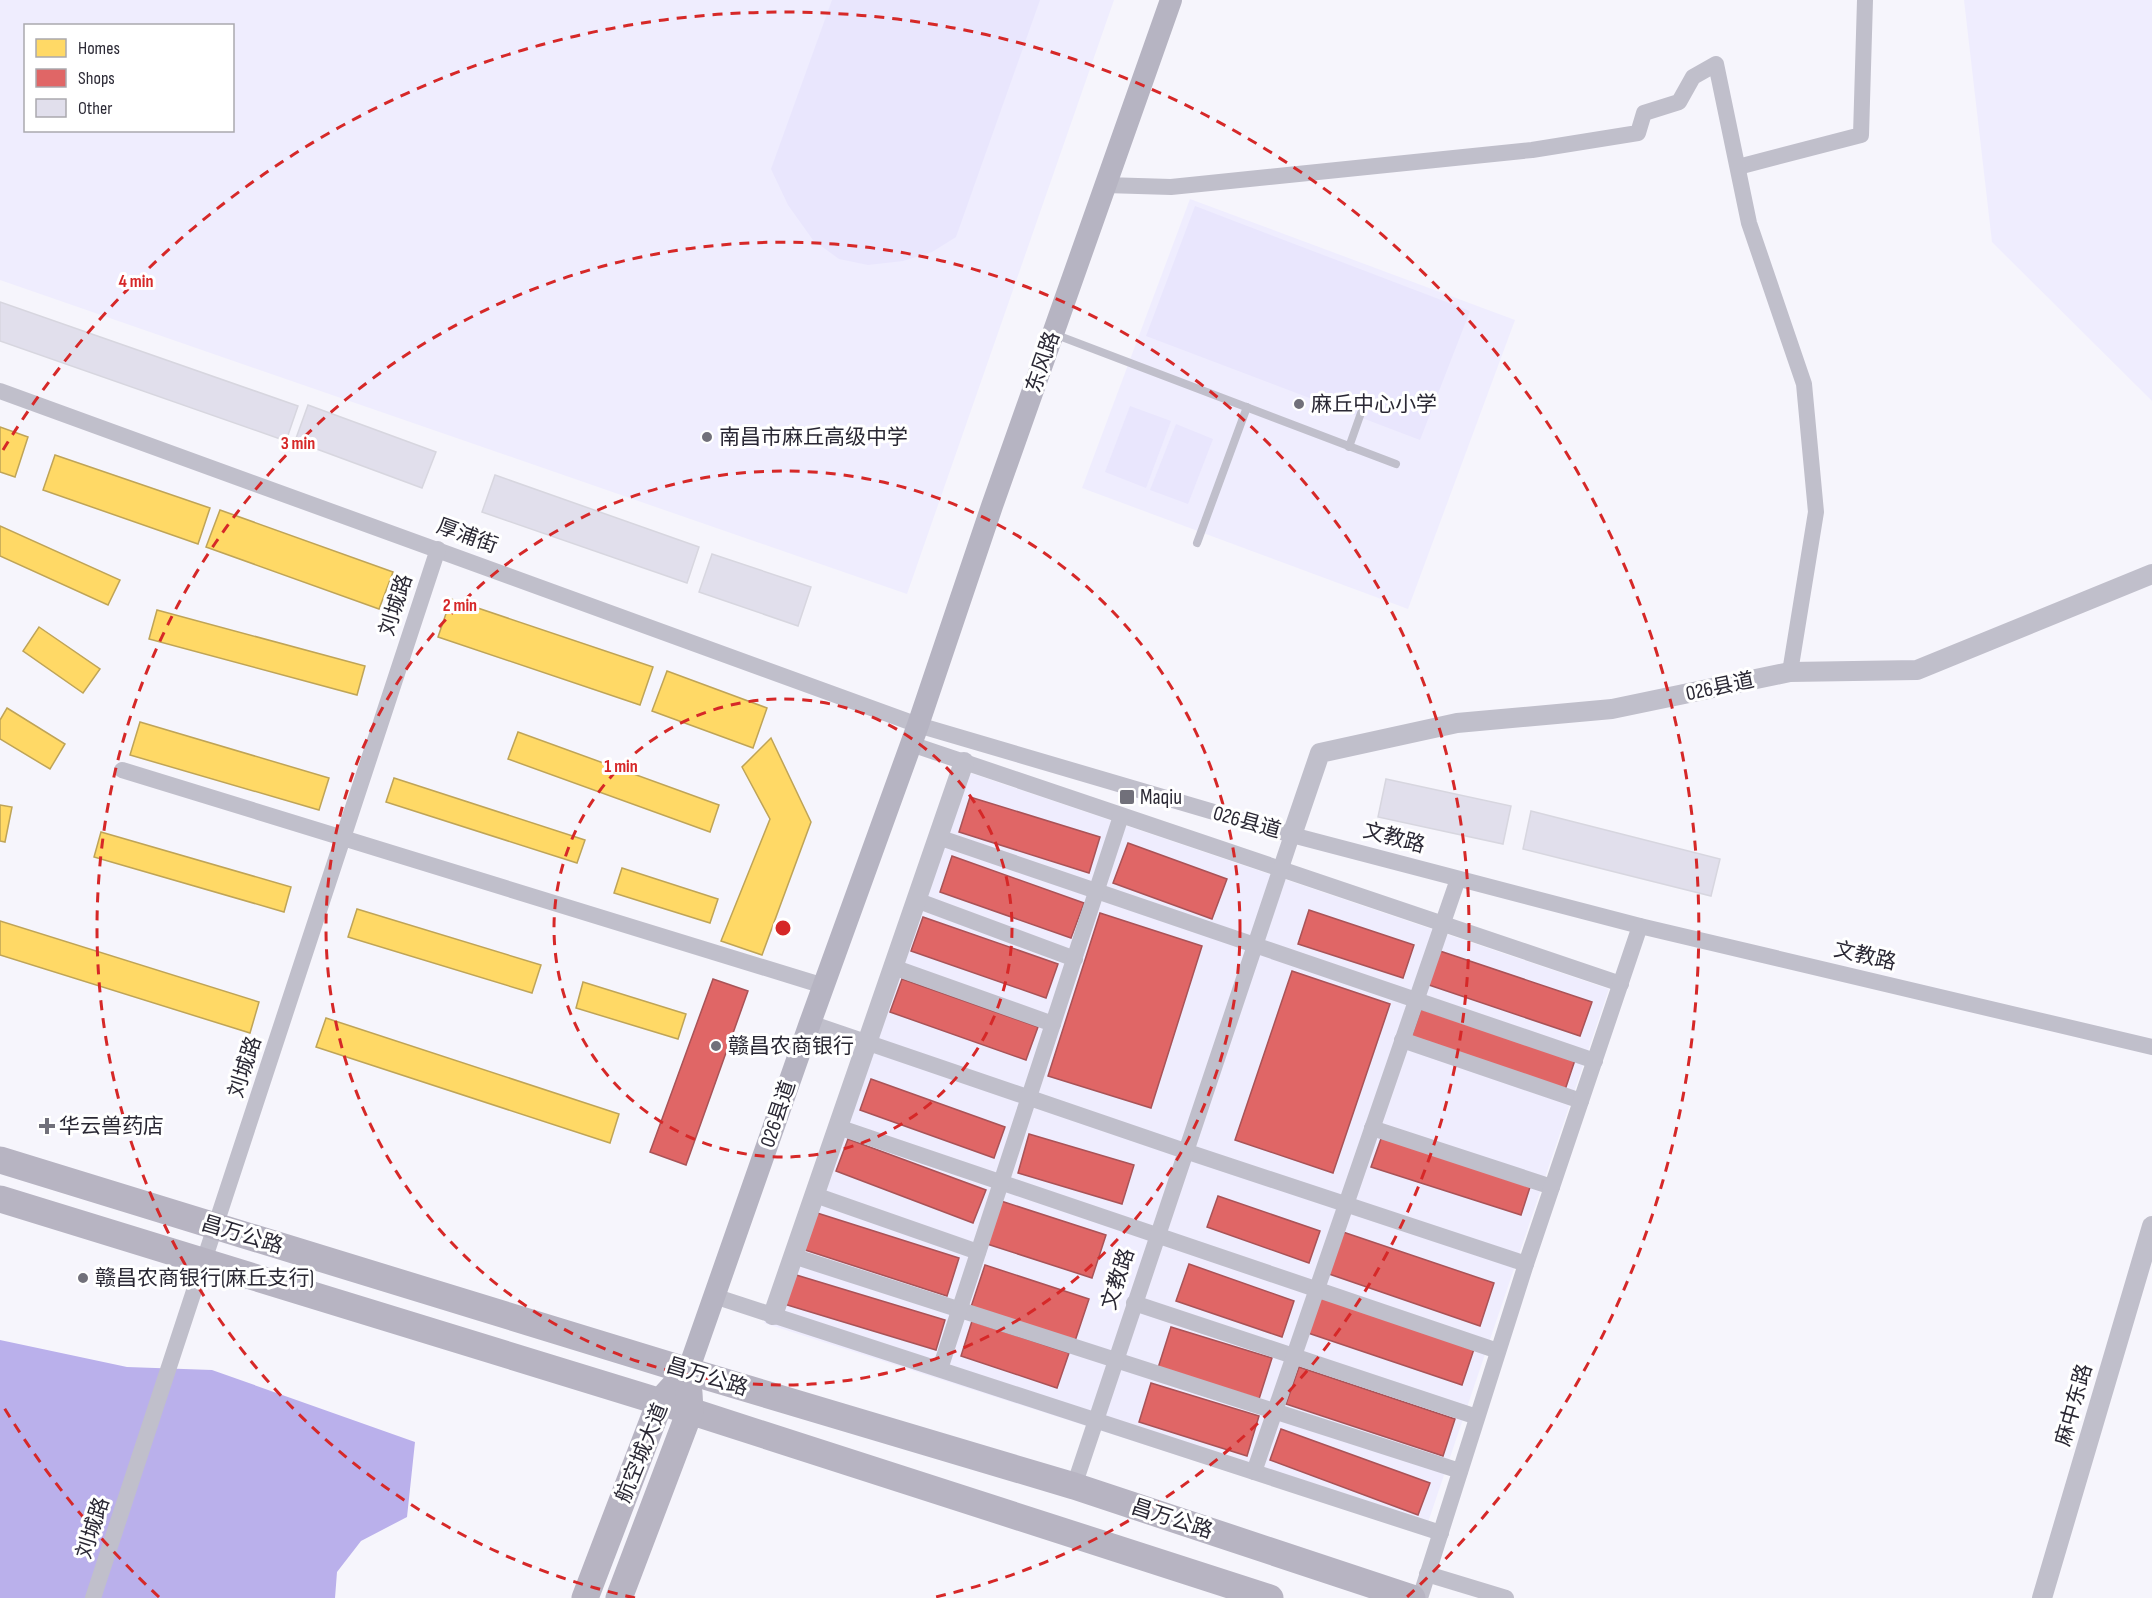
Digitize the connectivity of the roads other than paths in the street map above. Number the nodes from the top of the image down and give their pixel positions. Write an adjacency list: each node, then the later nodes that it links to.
1 (1171, 0): 4 (main road, 东风路)
2 (1865, 0): 3 (street)
3 (1738, 167): 4 (street); 14 (street)
4 (1105, 185): 5 (main road, 东风路)
5 (1053, 333): 7 (lane); 15 (main road, 东风路)
6 (0, 391): 12 (street, 厚浦街)
7 (1247, 407): 9 (lane); 11 (lane)
8 (1361, 413): 9 (lane)
9 (1349, 447): 10 (lane)
10 (1396, 464)
11 (1197, 543)
12 (438, 549): 15 (street, 厚浦街); 21 (street, 刘城路)
13 (2152, 574): 14 (street, 026县道)
14 (1790, 672): 19 (street, 026县道)
15 (915, 735): 16 (street); 19 (street, 026县道); 32 (main road, 026县道)
16 (964, 762): 18 (street); 20 (street)
17 (122, 770): 21 (street)
18 (1121, 816): 22 (street); 24 (street)
19 (1292, 835): 22 (street, 文教路); 23 (street, 文教路)
20 (938, 837): 24 (street); 25 (street)
21 (343, 838): 32 (street); 52 (street, 刘城路)
22 (1280, 870): 26 (street); 28 (street, 文教路)
23 (1458, 879): 26 (street); 27 (street, 文教路)
24 (1097, 892): 28 (street); 29 (street)
25 (916, 900): 29 (street); 30 (street)
26 (1442, 925): 31 (street); 33 (street)
27 (1640, 926): 31 (street); 38 (street, 文教路)
28 (1254, 945): 33 (street); 44 (street, 文教路)
29 (1075, 959): 35 (street)
30 (893, 967): 35 (street); 37 (street)
31 (1621, 984): 39 (street)
32 (824, 986): 34 (main road, 026县道)
33 (1416, 1000): 36 (street); 39 (street)
34 (810, 1023): 37 (street); 59 (main road, 026县道)
35 (1053, 1024): 40 (street)
36 (1402, 1040): 41 (street); 43 (street)
37 (867, 1042): 40 (street); 42 (street)
38 (2152, 1047)
39 (1595, 1061): 41 (street)
40 (1029, 1098): 44 (street); 46 (street)
41 (1581, 1101): 47 (street)
42 (838, 1127): 46 (street); 48 (street)
43 (1372, 1128): 47 (street); 50 (street)
44 (1185, 1151): 50 (street); 53 (street, 文教路)
45 (0, 1160): 52 (highway, 昌万公路)
46 (1001, 1183): 53 (street); 54 (street)
47 (1552, 1187): 57 (street)
48 (814, 1195): 54 (street); 55 (street)
49 (0, 1198): 56 (highway, 昌万公路)
50 (1346, 1205): 57 (street); 58 (street)
51 (2152, 1226): 85 (street, 麻中东路)
52 (216, 1227): 56 (street, 刘城路); 67 (highway, 昌万公路)
53 (1157, 1235): 58 (street); 60 (street, 文教路)
54 (978, 1252): 61 (street)
55 (793, 1256): 61 (street); 62 (street)
56 (204, 1262): 68 (highway, 昌万公路); 78 (street, 刘城路)
57 (1526, 1264): 63 (street)
58 (1317, 1289): 63 (street); 64 (street)
59 (714, 1296): 62 (street); 67 (main road, 026县道)
60 (1134, 1303): 64 (street); 65 (street, 文教路)
61 (959, 1309): 65 (street); 66 (street)
62 (773, 1315): 66 (street)
63 (1498, 1351): 71 (street)
64 (1294, 1356): 70 (street); 71 (street)
65 (1116, 1360): 70 (street); 72 (street, 文教路)
66 (940, 1369): 72 (street)
67 (688, 1371): 68 (highway, 航空城大道); 69 (highway, 航空城大道); 75 (highway, 昌万公路)
68 (660, 1402): 69 (highway, 昌万公路); 79 (highway, 航空城大道)
69 (690, 1411): 80 (highway, 航空城大道); 81 (highway, 昌万公路)
70 (1275, 1411): 73 (street); 74 (street)
71 (1477, 1417): 73 (street)
72 (1095, 1420): 74 (street); 75 (street, 文教路)
73 (1460, 1471): 76 (street)
74 (1254, 1472): 76 (street)
75 (1074, 1486): 82 (highway, 昌万公路)
76 (1441, 1533): 77 (street)
77 (1427, 1574): 83 (street); 84 (street)
78 (93, 1598)
79 (585, 1598)
80 (619, 1598)
81 (1270, 1598)
82 (1412, 1598)
83 (1420, 1598)
84 (1506, 1598)
85 (2043, 1598)

